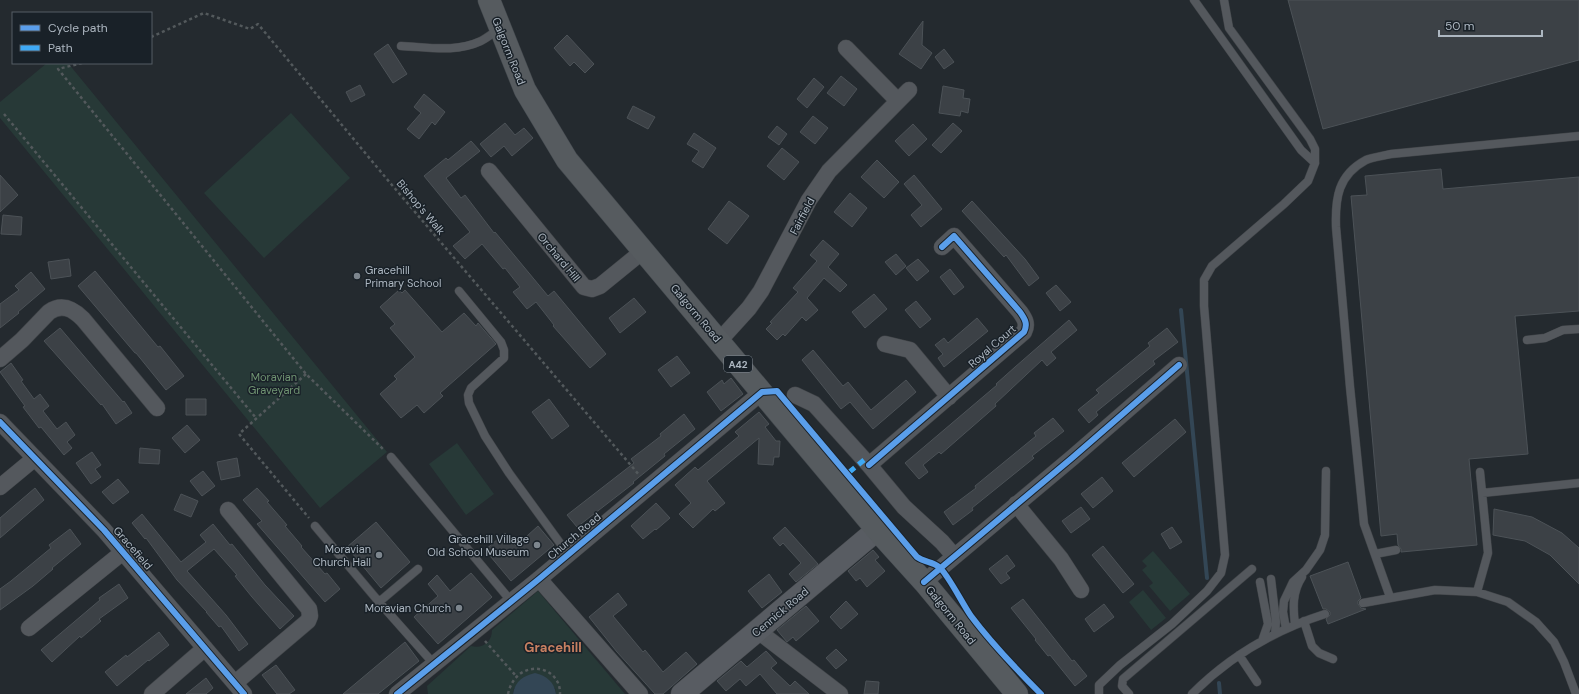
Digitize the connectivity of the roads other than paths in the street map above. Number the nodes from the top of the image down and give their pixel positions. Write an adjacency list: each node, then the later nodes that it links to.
1 (489, 0): 4 (main road, Galgorm Road / A42)
2 (1194, 0): 8 (lane)
3 (1224, 0): 8 (lane)
4 (500, 29): 5 (lane); 11 (main road, Galgorm Road / A42)
5 (401, 46)
6 (846, 48): 15 (street, Fairfield)
7 (1579, 136): 39 (lane)
8 (1315, 163): 74 (lane)
9 (489, 171): 11 (street, Orchard Hill)
10 (942, 247): 21 (street, Royal Court)
11 (643, 251): 15 (main road, Galgorm Road / A42)
12 (459, 291): 38 (lane)
13 (1579, 329): 14 (lane)
14 (1527, 340)
15 (719, 341): 19 (main road, Galgorm Road / A42)
16 (885, 344): 21 (street)
17 (0, 359): 22 (street)
18 (1179, 365): 32 (street)
19 (762, 392): 35 (main road, Galgorm Road / A42); 38 (street, Church Road)
20 (794, 395): 26 (street)
21 (949, 397): 26 (street, Royal Court)
22 (157, 408)
23 (0, 422): 25 (street, Gracefield)
24 (392, 457): 51 (lane)
25 (35, 458): 30 (street); 37 (street, Gracefield)
26 (869, 465): 40 (street)
27 (1326, 471): 43 (lane)
28 (1480, 472): 31 (lane)
29 (1579, 483): 31 (lane)
30 (0, 487)
31 (1482, 493): 49 (lane)
32 (1016, 504): 40 (street); 48 (street)
33 (228, 510): 67 (street, Gracefield)
34 (315, 526): 52 (lane)
35 (877, 530): 46 (main road, Galgorm Road / A42); 59 (street, Cennick Road)
36 (1396, 550): 39 (lane)
37 (123, 552): 57 (street, Gracefield); 62 (street, Gracefield)
38 (568, 554): 44 (street, Church Road)
39 (1375, 554): 50 (lane)
40 (954, 556): 46 (street)
41 (418, 569): 52 (lane)
42 (1252, 569): 75 (lane)
43 (1306, 570): 56 (lane); 58 (lane)
44 (539, 579): 51 (street, Church Road); 70 (street)
45 (1271, 579): 60 (lane)
46 (924, 582): 73 (main road, Galgorm Road / A42)
47 (1260, 582): 61 (lane)
48 (1081, 590)
49 (1476, 592): 50 (lane); 77 (lane)
50 (1390, 597): 53 (lane)
51 (512, 601): 65 (street, Church Road)
52 (379, 602): 65 (lane)
53 (1363, 603)
54 (1325, 614): 55 (lane)
55 (1304, 621): 56 (lane); 64 (lane)
56 (1295, 625): 58 (lane)
57 (29, 628)
58 (1286, 629): 60 (lane)
59 (758, 631): 71 (street, Cennick Road); 72 (street)
60 (1274, 634): 61 (lane)
61 (1262, 641): 63 (lane)
62 (205, 648): 67 (street, Gracefield); 69 (street)
63 (1239, 655): 66 (lane); 76 (lane)
64 (1333, 659)
65 (434, 664): 68 (street, Church Road)
66 (1258, 682)
67 (239, 688)
68 (407, 691)
69 (152, 694)
70 (640, 694)
71 (682, 694)
72 (840, 694)
73 (1017, 694)
74 (1099, 694)
75 (1129, 694)
76 (1192, 694)
77 (1576, 694)

